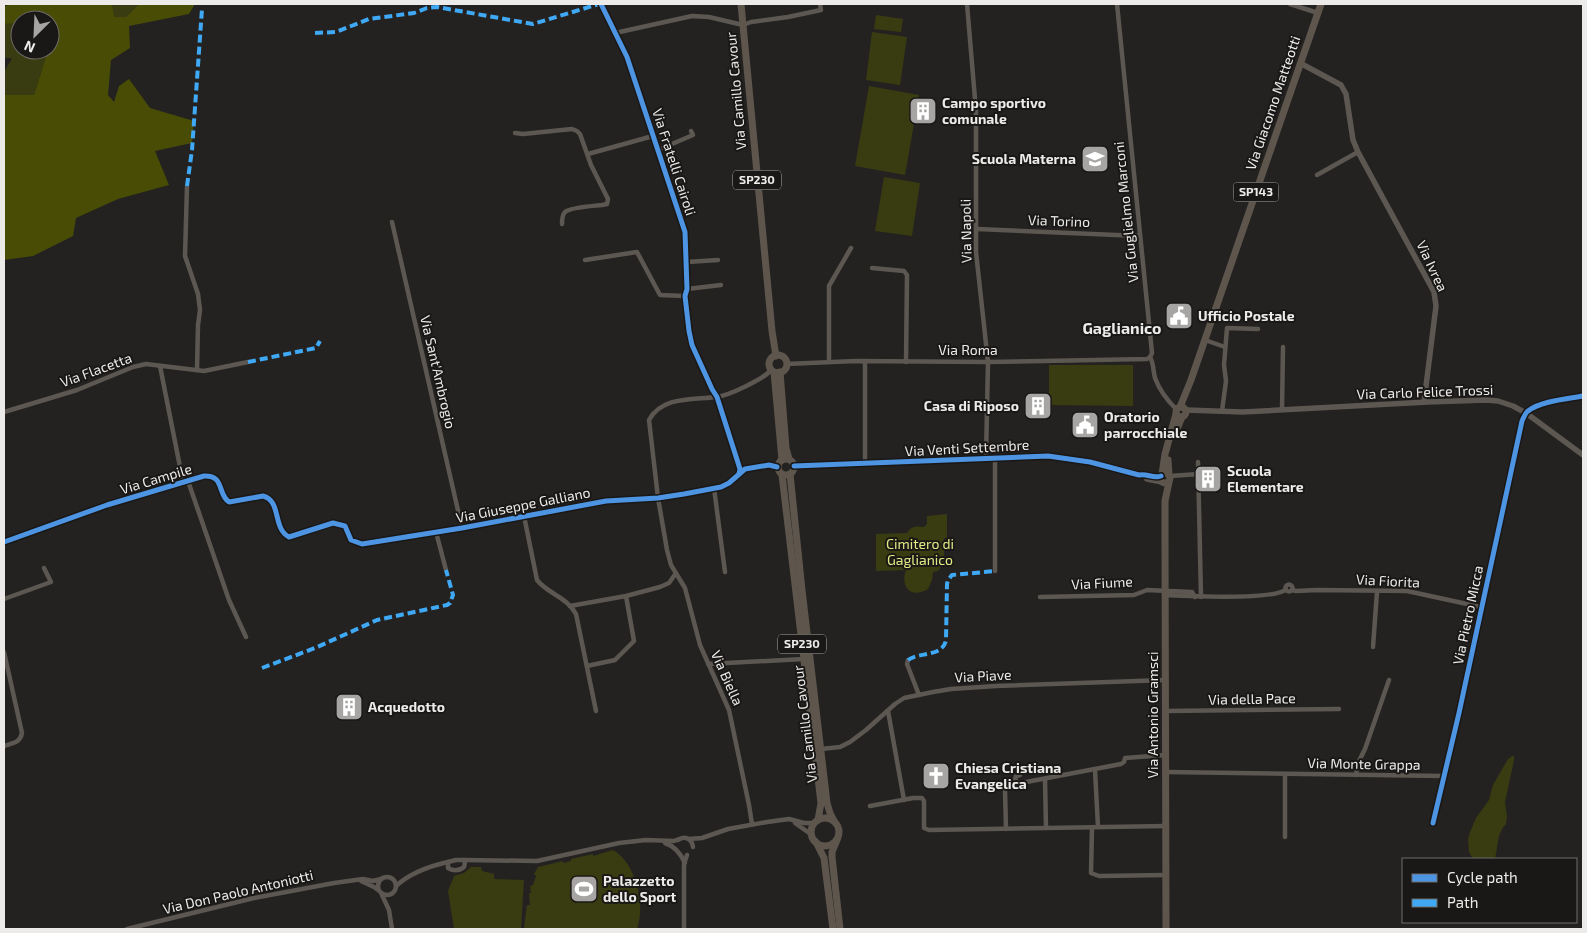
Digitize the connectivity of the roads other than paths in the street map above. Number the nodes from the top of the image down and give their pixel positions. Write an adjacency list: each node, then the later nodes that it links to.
1 (601, 4): 10 (street, Via Fratelli Cairoli)
2 (741, 4): 9 (main road, Via Camillo Cavour / SP230)
3 (820, 4): 9 (street)
4 (967, 4): 22 (street, Via Napoli)
5 (1117, 4): 23 (street, Via Guglielmo Marconi)
6 (1290, 4): 8 (street)
7 (1321, 4): 8 (main road, Via Giacomo Matteotti / SP143)
8 (1318, 13): 11 (main road, Via Giacomo Matteotti / SP143)
9 (743, 25): 10 (street); 36 (main road, Via Camillo Cavour / SP230)
10 (615, 32): 14 (street, Via Fratelli Cairoli)
11 (1300, 63): 16 (street, Via Ivrea); 33 (main road, Via Giacomo Matteotti / SP143)
12 (691, 131): 15 (street, Via Fratelli Cairoli)
13 (515, 133): 17 (street)
14 (653, 136): 15 (street, Via Fratelli Cairoli); 17 (street)
15 (658, 150): 27 (street, Via Fratelli Cairoli)
16 (1358, 152): 18 (street); 49 (street, Via Ivrea)
17 (588, 154): 21 (street)
18 (1317, 175)
19 (187, 186): 45 (street)
20 (392, 222): 72 (street, Via Sant'Ambrogio)
21 (562, 224)
22 (977, 229): 23 (street, Via Torino); 42 (street, Via Napoli)
23 (1140, 236): 37 (street, Via Guglielmo Marconi)
24 (851, 248): 38 (street)
25 (585, 260): 31 (street)
26 (718, 260): 27 (street)
27 (687, 262): 30 (street, Via Fratelli Cairoli)
28 (872, 268): 41 (street)
29 (721, 285): 30 (street)
30 (688, 288): 31 (street, Via Fratelli Cairoli)
31 (685, 296): 48 (street, Via Fratelli Cairoli)
32 (1258, 329): 34 (street)
33 (1205, 340): 34 (street); 51 (main road, Via Giacomo Matteotti / SP143)
34 (1225, 347): 52 (street)
35 (1283, 347): 50 (street)
36 (776, 356): 43 (main road); 46 (main road, Via Camillo Cavour / SP230)
37 (1150, 357): 42 (street, Via Roma); 51 (street, Via Guglielmo Marconi)
38 (829, 361): 39 (street, Via Roma); 43 (street, Via Roma)
39 (865, 361): 41 (street, Via Roma); 60 (street)
40 (248, 362): 45 (street, Via Flacetta)
41 (906, 362): 42 (street, Via Roma)
42 (988, 362): 56 (street, Via Napoli)
43 (786, 364): 46 (main road)
44 (160, 366): 45 (street, Via Flacetta); 53 (street, Via Flacetta); 68 (street, Via Campile)
45 (197, 370)
46 (775, 371): 48 (street, Via Biella); 58 (main road, Via Camillo Cavour / SP230)
47 (1583, 396): 54 (street)
48 (717, 397): 63 (street, Via Fratelli Cairoli); 70 (street, Via Biella)
49 (1424, 402): 50 (street, Via Carlo Felice Trossi); 54 (street, Via Carlo Felice Trossi)
50 (1282, 410): 52 (street, Via Carlo Felice Trossi)
51 (1181, 411): 52 (street, Via Carlo Felice Trossi); 67 (main road, Via Antonio Gramsci / SP143)
52 (1222, 411)
53 (4, 412)
54 (1526, 413): 55 (street, Via Carlo Felice Trossi); 88 (street, Via Pietro Micca)
55 (1583, 455)
56 (986, 457): 57 (street, Via Venti Settembre); 60 (street, Via Venti Settembre)
57 (995, 457): 67 (street, Via Venti Settembre); 78 (street)
58 (785, 460): 61 (main road, Via Camillo Cavour / SP230); 62 (main road)
59 (1198, 462): 65 (street)
60 (865, 463): 61 (street, Via Venti Settembre)
61 (794, 466): 64 (main road)
62 (777, 467): 63 (street, Via Giuseppe Galliano); 66 (main road, Via Camillo Cavour / SP230)
63 (739, 474): 69 (street, Via Giuseppe Galliano)
64 (790, 474): 66 (main road); 104 (main road, Via Camillo Cavour / SP230)
65 (1199, 474): 67 (street); 85 (street)
66 (782, 475): 92 (main road, Via Camillo Cavour / SP230)
67 (1165, 478): 82 (main road, Via Antonio Gramsci / SP143)
68 (185, 482): 73 (street, Via Campile); 75 (street, Via Campile); 89 (street, Via Campile)
69 (714, 488): 70 (street, Via Giuseppe Galliano); 79 (street)
70 (658, 498): 71 (street, Via Giuseppe Galliano); 80 (street, Via Biella)
71 (524, 516): 72 (street, Via Giuseppe Galliano); 87 (street)
72 (462, 528): 74 (street, Via Giuseppe Galliano)
73 (281, 532): 74 (street, Via Giuseppe Galliano)
74 (436, 532): 77 (street)
75 (4, 542)
76 (44, 568): 86 (street)
77 (446, 570)
78 (995, 571)
79 (725, 572)
80 (676, 574): 83 (street); 94 (street, Via Biella)
81 (1377, 592): 85 (street, Via Fiorita); 88 (street, Via Fiorita); 90 (street)
82 (1165, 593): 84 (street, Via Fiume); 85 (street); 96 (main road, Via Antonio Gramsci)
83 (626, 596): 87 (street); 95 (street)
84 (1040, 597)
85 (1198, 597)
86 (4, 599)
87 (570, 606): 95 (street)
88 (1481, 607): 111 (street, Via Pietro Micca)
89 (246, 637)
90 (1373, 647)
91 (4, 652): 103 (street)
92 (804, 659): 94 (street); 116 (main road, Via Camillo Cavour / SP230)
93 (908, 660): 98 (street)
94 (708, 664): 120 (street, Via Biella)
95 (588, 666): 101 (street)
96 (1165, 680): 98 (street, Via Piave); 102 (main road, Via Antonio Gramsci)
97 (1389, 680): 110 (street)
98 (919, 695): 100 (street, Via Piave)
99 (1339, 709): 102 (street, Via della Pace)
100 (888, 711): 104 (street, Via Piave); 114 (street)
101 (596, 712)
102 (1165, 712): 105 (main road, Via Antonio Gramsci)
103 (4, 746)
104 (821, 749): 118 (main road, Via Camillo Cavour / SP230)
105 (1165, 755): 106 (street); 107 (main road, Via Antonio Gramsci)
106 (1095, 770): 112 (street); 123 (street)
107 (1165, 772): 109 (street, Via Monte Grappa); 121 (main road, Via Antonio Gramsci)
108 (1020, 775): 112 (street)
109 (1285, 775): 110 (street, Via Monte Grappa); 126 (street)
110 (1356, 775): 111 (street, Via Monte Grappa)
111 (1443, 776): 119 (street, Via Pietro Micca)
112 (1045, 779): 122 (street)
113 (1005, 790): 124 (street)
114 (904, 800): 115 (street); 124 (street)
115 (870, 806)
116 (817, 819): 117 (street); 118 (main road); 125 (main road)
117 (792, 820): 120 (street); 125 (street)
118 (834, 821): 130 (main road)
119 (1433, 823)
120 (752, 824): 127 (street)
121 (1166, 826): 123 (street); 144 (main road, Via Antonio Gramsci)
122 (1046, 828): 123 (street); 124 (street)
123 (1095, 828): 144 (street)
124 (1006, 829)
125 (812, 834): 132 (main road)
126 (1285, 837)
127 (702, 838): 128 (street); 133 (street)
128 (689, 839): 129 (street); 133 (street)
129 (679, 840): 131 (street); 134 (street)
130 (837, 840): 132 (main road); 157 (main road)
131 (661, 841): 134 (street); 138 (street)
132 (816, 842): 156 (main road)
133 (693, 847): 136 (street)
134 (676, 850): 135 (street)
135 (681, 854): 136 (street); 140 (street)
136 (687, 855): 140 (street)
137 (464, 860): 138 (street); 139 (street); 142 (street)
138 (483, 861): 142 (street)
139 (448, 862): 141 (street); 143 (street)
140 (685, 863): 155 (street)
141 (434, 866): 143 (street); 146 (street)
142 (464, 867): 143 (street)
143 (448, 868)
144 (1166, 875): 158 (main road, Via Antonio Gramsci)
145 (390, 878): 146 (street); 147 (street); 149 (street)
146 (406, 878): 149 (street)
147 (381, 879): 148 (street, Via Don Paolo Antoniotti); 150 (street)
148 (354, 880): 150 (street); 153 (street, Via Don Paolo Antoniotti)
149 (396, 886): 151 (street)
150 (380, 892): 151 (street); 152 (street)
151 (391, 894): 152 (street)
152 (389, 910): 154 (street)
153 (126, 929)
154 (392, 929)
155 (684, 929)
156 (833, 929)
157 (840, 929)
158 (1166, 929)

